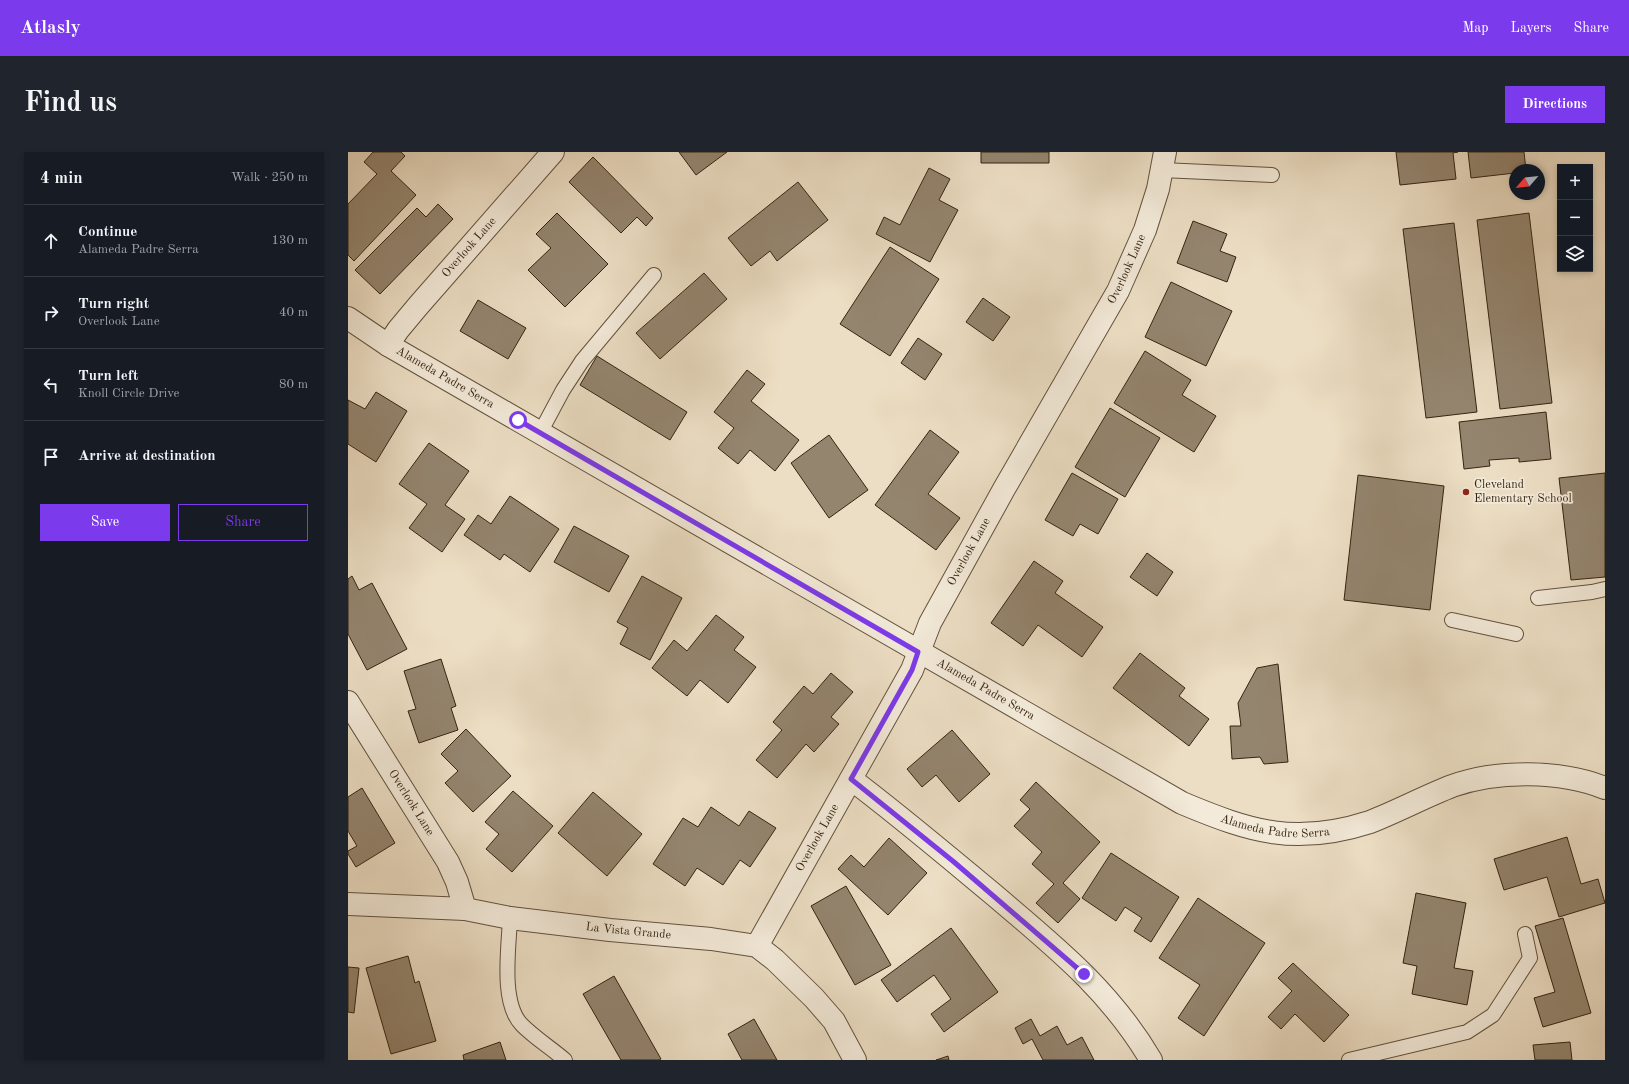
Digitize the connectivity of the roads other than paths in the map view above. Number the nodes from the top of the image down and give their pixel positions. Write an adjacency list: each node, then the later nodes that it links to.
1 (553, 152): 6 (street, Overlook Lane)
2 (1163, 161): 3 (lane); 12 (street, Overlook Lane)
3 (1272, 175)
4 (654, 275): 7 (lane)
5 (348, 318): 6 (street, Alameda Padre Serra)
6 (388, 345): 7 (street, Alameda Padre Serra)
7 (540, 433): 12 (street, Alameda Padre Serra)
8 (1605, 589): 9 (lane)
9 (1538, 598)
10 (1452, 620): 11 (lane)
11 (1516, 634)
12 (918, 652): 14 (street, Overlook Lane); 15 (street, Alameda Padre Serra)
13 (348, 702): 17 (street, Overlook Lane)
14 (851, 779): 20 (street, Overlook Lane); 23 (street)
15 (1605, 788)
16 (348, 904): 17 (street, La Vista Grande)
17 (466, 909): 18 (street, La Vista Grande)
18 (510, 918): 20 (street, La Vista Grande); 21 (lane)
19 (1525, 934): 24 (lane)
20 (757, 946): 22 (street, La Vista Grande)
21 (565, 1060)
22 (855, 1060)
23 (1151, 1060)
24 (1349, 1060)

